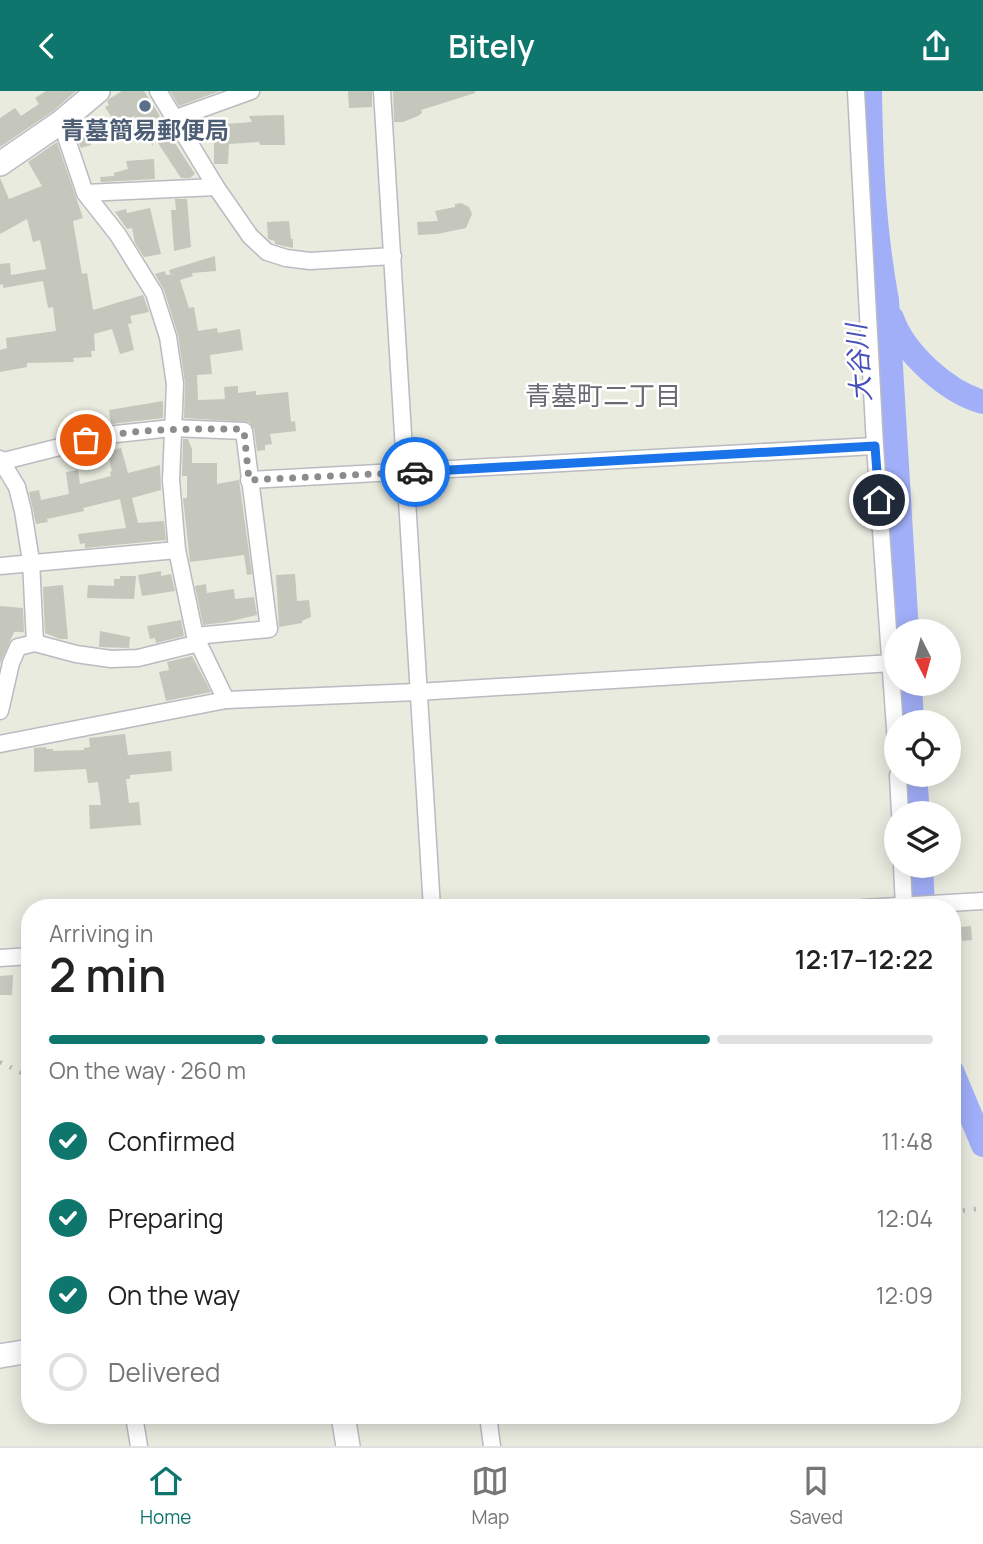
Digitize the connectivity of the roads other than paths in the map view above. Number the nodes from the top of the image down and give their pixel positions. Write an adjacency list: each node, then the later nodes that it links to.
1 (98, 91): 7 (main road)
2 (158, 91): 6 (street)
3 (251, 91): 6 (street)
4 (382, 91): 11 (street)
5 (856, 91): 13 (street)
6 (176, 118): 9 (street)
7 (61, 122): 8 (main road); 10 (street)
8 (0, 164)
9 (216, 187): 10 (street); 11 (street)
10 (85, 193): 12 (street)
11 (393, 256): 15 (street)
12 (172, 428): 14 (street); 16 (street); 17 (street)
13 (875, 446): 15 (street); 20 (street)
14 (1, 461): 18 (street)
15 (404, 473): 16 (street); 24 (street)
16 (249, 480): 21 (street)
17 (177, 550): 18 (street); 21 (street)
18 (31, 565): 19 (street); 22 (street)
19 (0, 566)
20 (889, 619)
21 (197, 640): 22 (street); 25 (street)
22 (35, 643): 26 (street)
23 (884, 663): 24 (street)
24 (417, 692): 25 (street); 29 (street)
25 (226, 700): 27 (street)
26 (0, 711)
27 (0, 744)
28 (904, 878): 30 (street)
29 (431, 899)
30 (906, 899)
31 (983, 901): 32 (street)
32 (961, 902)
33 (21, 957): 34 (street)
34 (0, 958)
35 (21, 1352): 36 (main road)
36 (0, 1356)
37 (135, 1424): 40 (street)
38 (344, 1424): 41 (main road)
39 (489, 1424): 42 (street)
40 (139, 1446)
41 (348, 1446)
42 (492, 1446)

